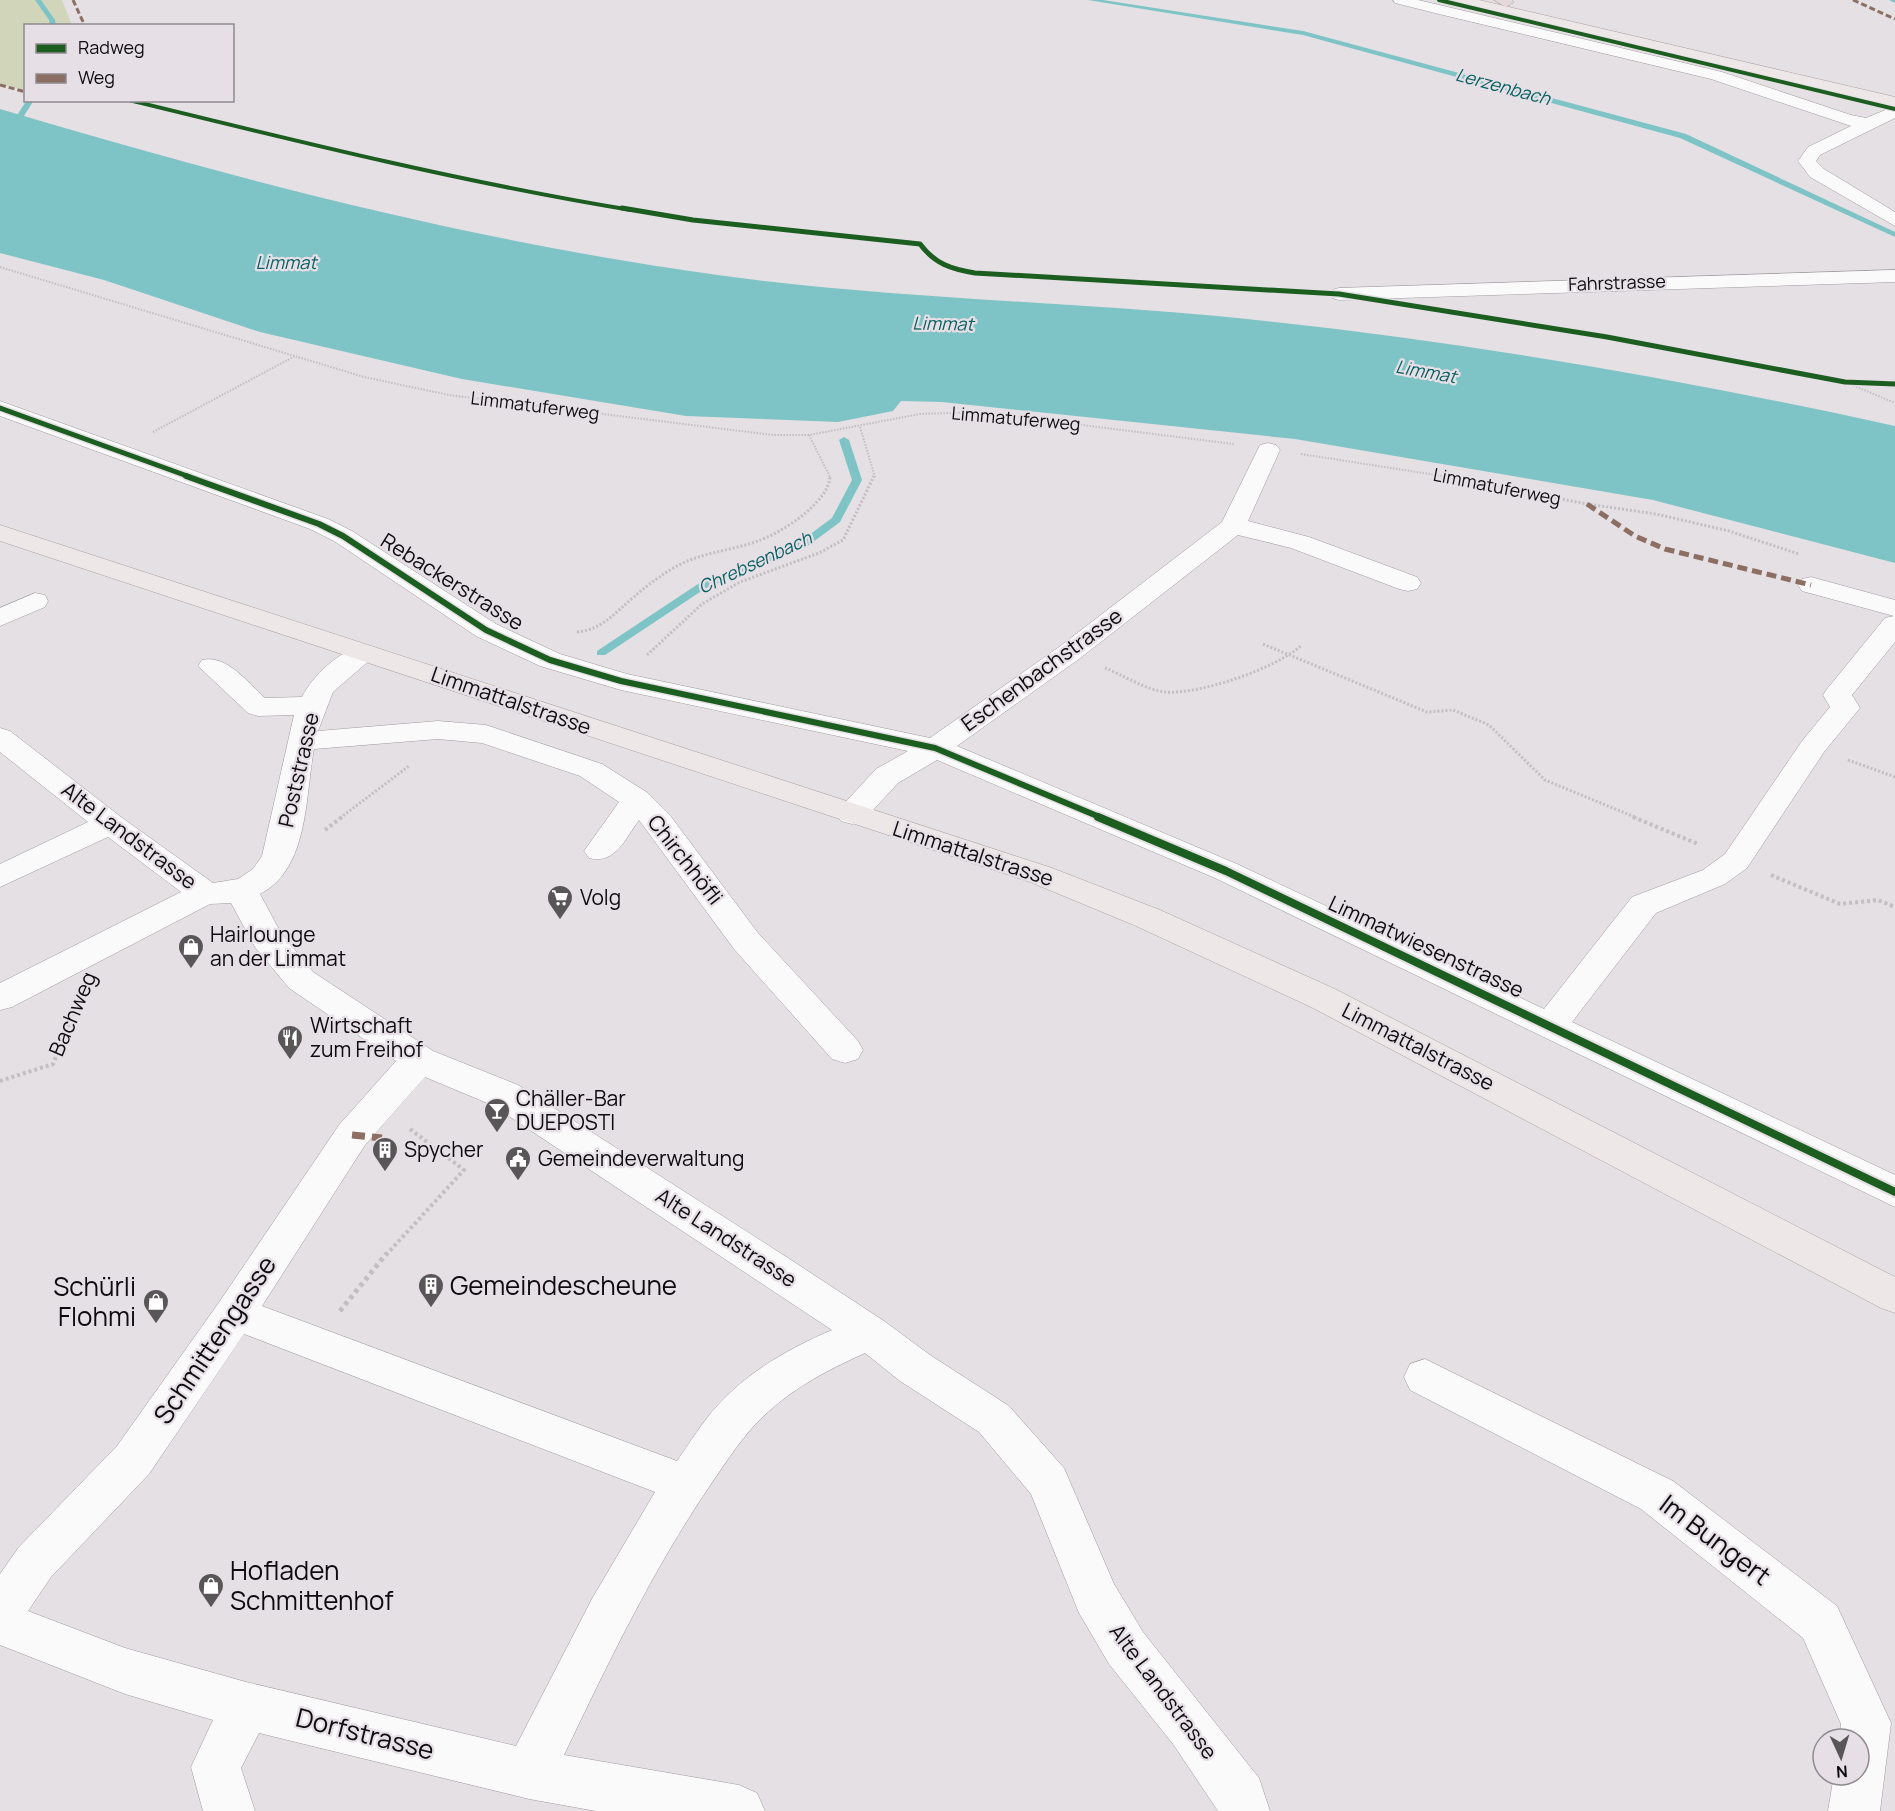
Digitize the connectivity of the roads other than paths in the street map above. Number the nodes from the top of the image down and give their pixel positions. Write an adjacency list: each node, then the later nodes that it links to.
1 (1400, 0): 7 (street)
2 (1459, 0): 4 (main road)
3 (1501, 1): 4 (main road)
4 (1642, 40): 5 (main road)
5 (1895, 102)
6 (1895, 111): 7 (street)
7 (1868, 124): 8 (street)
8 (1895, 220)
9 (1895, 276): 10 (street, Fahrstrasse)
10 (1339, 294)
11 (0, 408): 26 (street, Rebackerstrasse)
12 (1268, 450): 13 (street)
13 (1233, 526): 15 (street); 26 (street, Eschenbachstrasse)
14 (0, 533): 21 (main road, Limmattalstrasse)
15 (1408, 583)
16 (1811, 585): 18 (street)
17 (35, 601): 19 (street)
18 (1895, 608)
19 (0, 618)
20 (1895, 624): 36 (street)
21 (364, 652): 23 (street, Poststrasse); 29 (main road, Limmattalstrasse)
22 (212, 666): 23 (street)
23 (313, 706): 25 (street, Poststrasse)
24 (0, 737): 27 (street, Alte Landstrasse)
25 (302, 741): 28 (street, Chirchhöfli); 33 (street, Poststrasse)
26 (935, 748): 29 (street, Eschenbachstrasse); 36 (street, Limmatwiesenstrasse)
27 (13, 763): 30 (street, Alte Landstrasse)
28 (637, 800): 31 (street); 37 (street, Chirchhöfli)
29 (852, 814): 40 (main road, Limmattalstrasse)
30 (110, 824): 32 (street); 34 (street, Alte Landstrasse)
31 (600, 850)
32 (0, 877)
33 (241, 890): 34 (street, Alte Landstrasse); 38 (street, Alte Landstrasse)
34 (205, 893): 35 (street)
35 (0, 998)
36 (1550, 1025): 39 (street, Limmatwiesenstrasse)
37 (845, 1050)
38 (420, 1060): 41 (street, Schmittengasse); 42 (street, Alte Landstrasse)
39 (1895, 1192)
40 (1895, 1296)
41 (235, 1313): 44 (street); 45 (street, Schmittengasse)
42 (869, 1333): 44 (street); 51 (street, Alte Landstrasse)
43 (1425, 1377): 52 (street, Im Bungert)
44 (685, 1484): 48 (street)
45 (0, 1613)
46 (0, 1623): 47 (street, Dorfstrasse)
47 (246, 1706): 48 (street, Dorfstrasse); 49 (street)
48 (530, 1774): 50 (street, Dorfstrasse)
49 (230, 1811)
50 (739, 1811)
51 (1244, 1811)
52 (1854, 1811)

